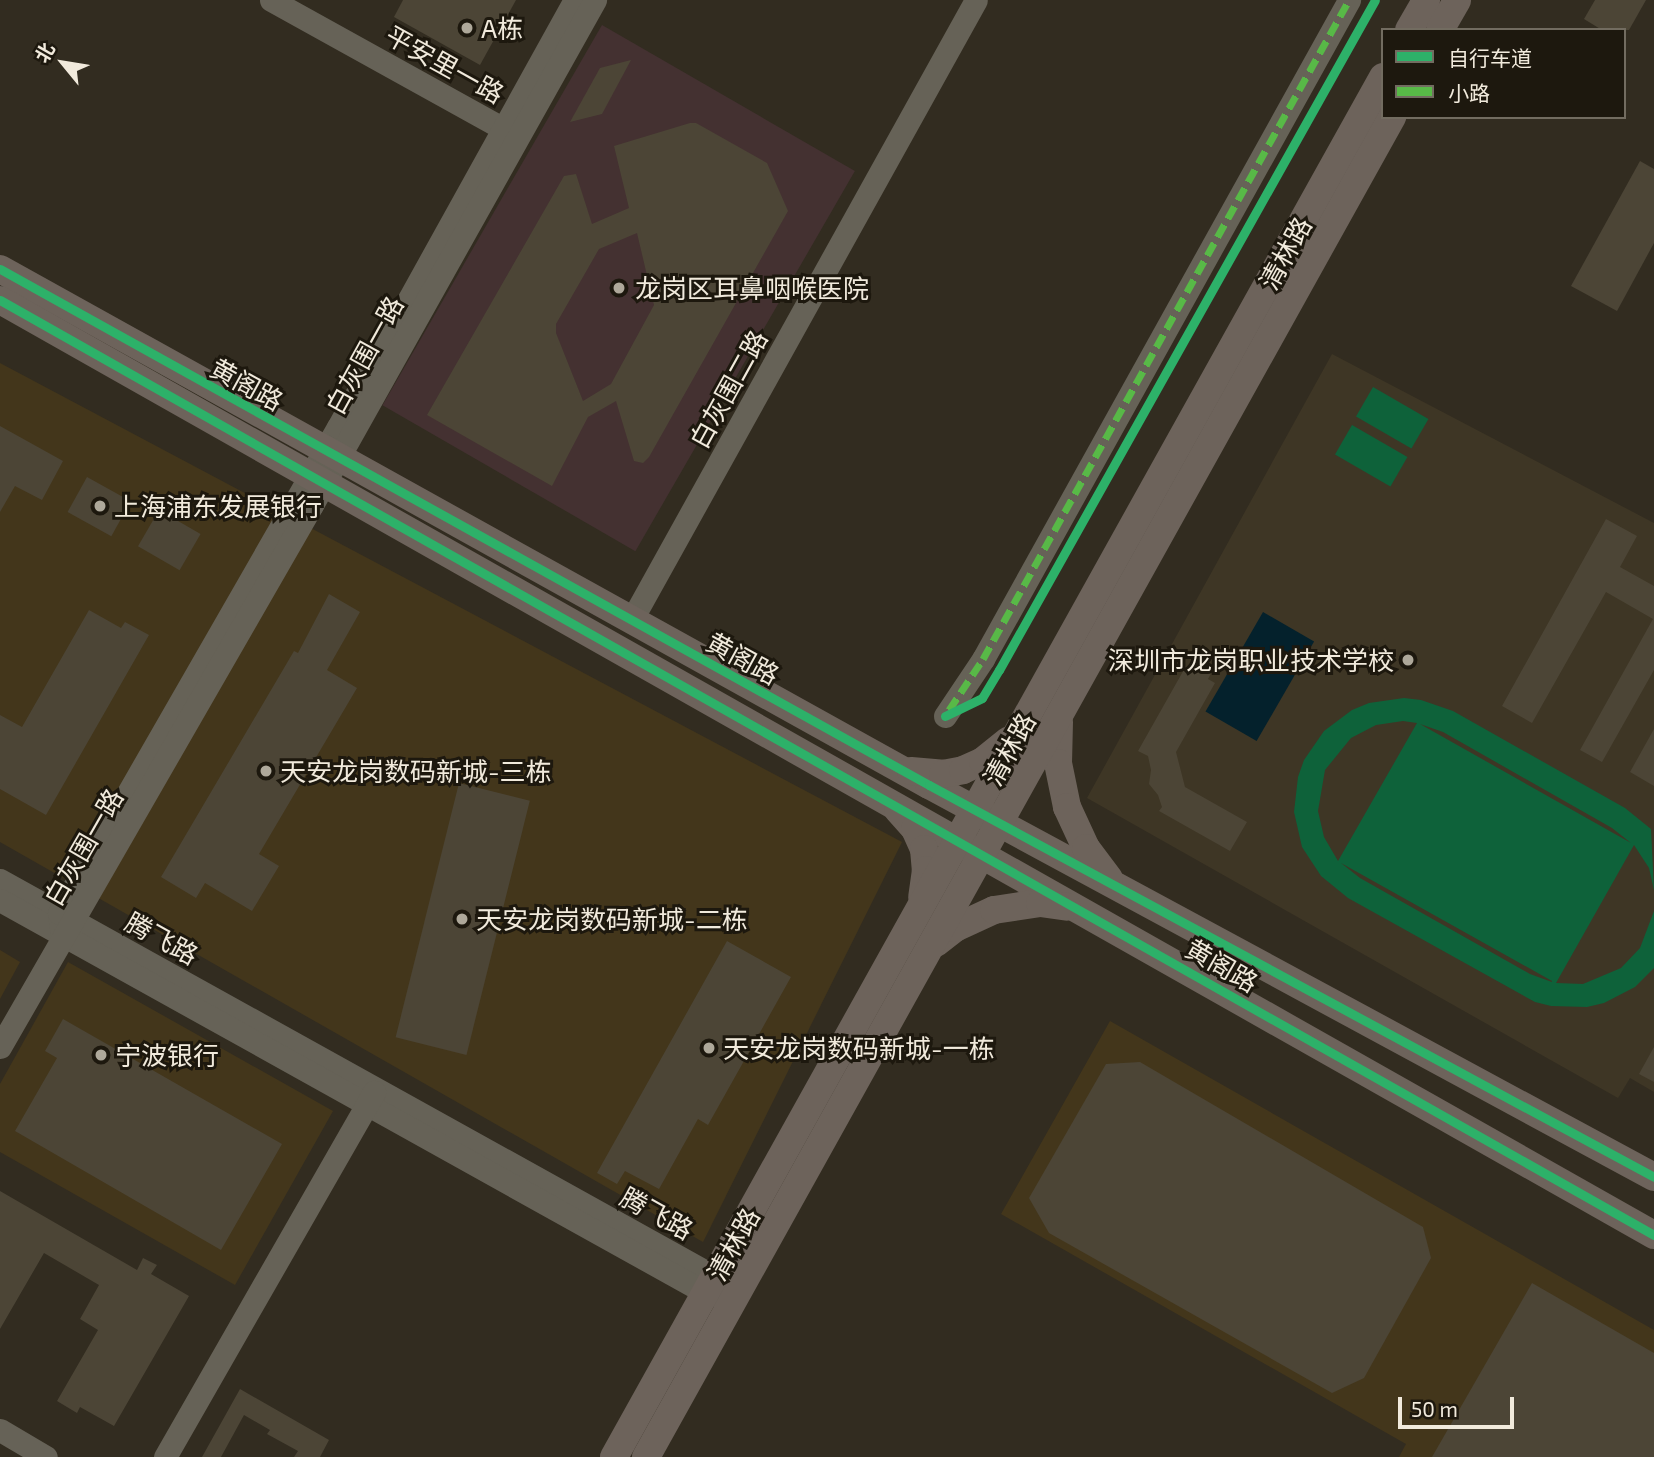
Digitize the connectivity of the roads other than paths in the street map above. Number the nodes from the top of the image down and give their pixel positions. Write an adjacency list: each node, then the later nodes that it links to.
1 (271, 0): 12 (street, 平安里一路)
2 (575, 0): 12 (street, 白灰围一路)
3 (595, 0): 12 (street, 白灰围一路)
4 (976, 0): 18 (street, 白灰围二路)
5 (1349, 0): 20 (street)
6 (1426, 0): 8 (main road)
7 (1457, 0): 9 (main road)
8 (1410, 28)
9 (1441, 28)
10 (1381, 81): 17 (main road, 清林路)
11 (1391, 119): 17 (main road, 清林路)
12 (511, 133): 15 (street, 白灰围一路)
13 (0, 269): 15 (main road, 黄阁路)
14 (0, 300): 16 (main road, 黄阁路)
15 (331, 455): 16 (street, 白灰围一路); 18 (main road, 黄阁路)
16 (317, 480): 23 (main road, 黄阁路); 31 (street, 白灰围一路)
17 (1114, 588): 19 (main road, 清林路); 21 (main road, 清林路)
18 (631, 621): 22 (main road, 黄阁路)
19 (1060, 712): 24 (main road, 清林路); 27 (main road)
20 (946, 716)
21 (1021, 726): 22 (main road); 24 (main road, 清林路)
22 (898, 768): 24 (main road, 黄阁路)
23 (883, 797): 25 (main road, 黄阁路); 30 (main road)
24 (987, 816): 25 (main road, 清林路); 27 (main road, 黄阁路)
25 (970, 846): 29 (main road, 黄阁路); 30 (main road, 清林路); 32 (main road, 清林路)
26 (0, 880): 31 (street, 腾飞路)
27 (1121, 889): 35 (main road, 黄阁路)
28 (0, 900): 31 (street, 腾飞路)
29 (1084, 911): 32 (main road); 36 (main road, 黄阁路)
30 (915, 917): 37 (main road, 清林路)
31 (65, 923): 33 (street, 白灰围一路); 34 (street, 腾飞路)
32 (925, 956): 38 (main road, 清林路)
33 (0, 1047)
34 (371, 1097): 37 (street, 腾飞路); 41 (street)
35 (1654, 1177)
36 (1654, 1236)
37 (710, 1285): 38 (street, 腾飞路); 42 (main road, 清林路)
38 (734, 1298): 43 (main road, 清林路)
39 (0, 1430): 40 (street)
40 (46, 1457)
41 (165, 1457)
42 (614, 1457)
43 (646, 1457)

